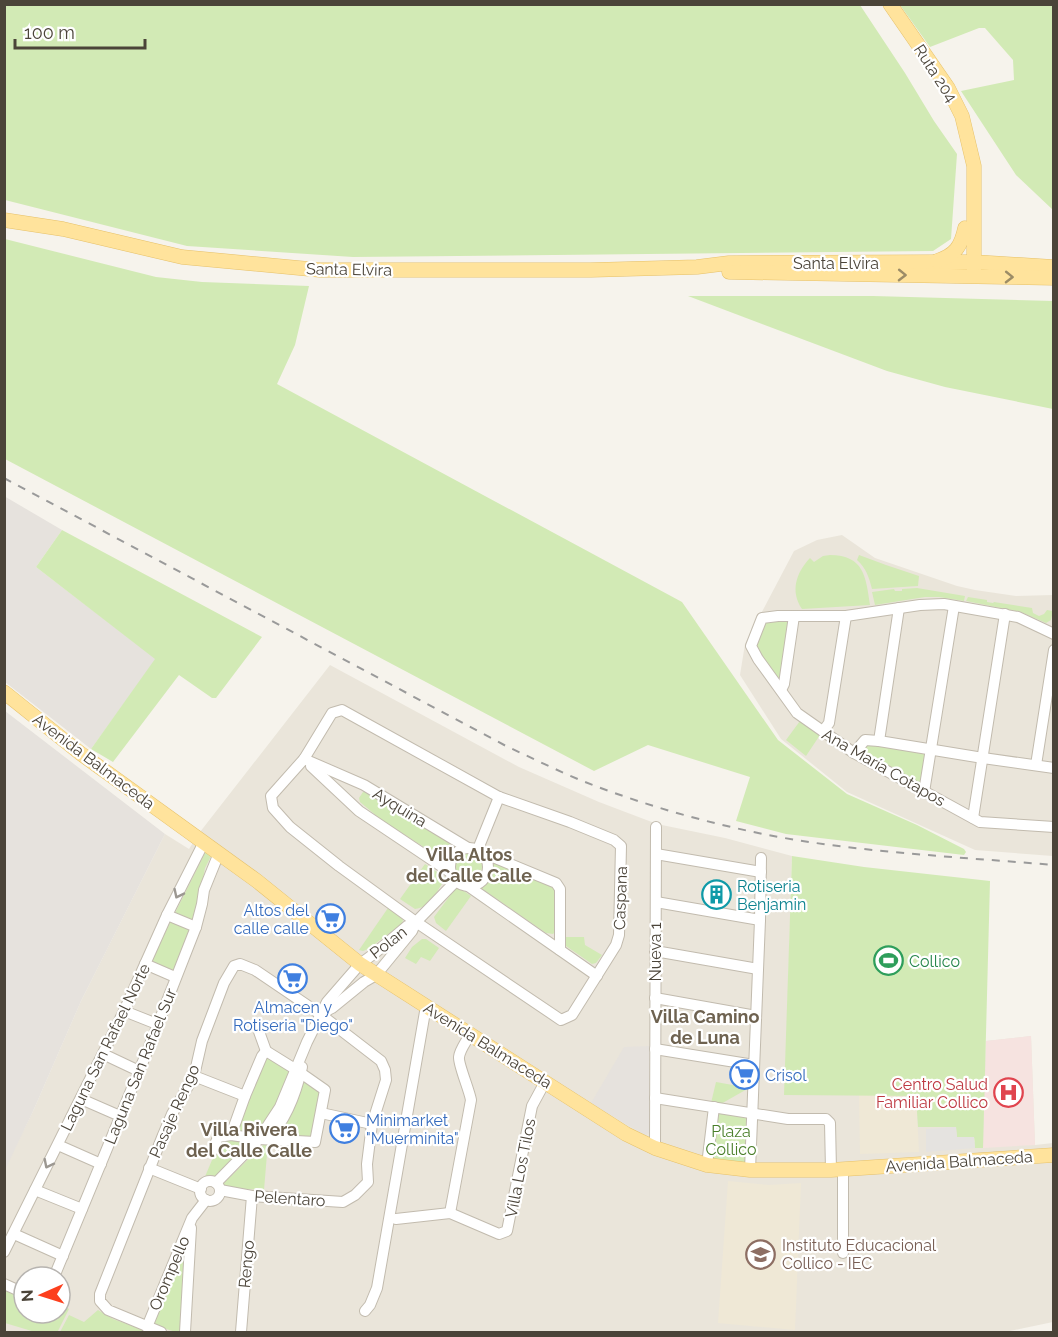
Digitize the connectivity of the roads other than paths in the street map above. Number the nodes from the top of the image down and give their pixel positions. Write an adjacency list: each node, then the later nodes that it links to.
1 (890, 4): 2 (main road, Ruta 204)
2 (969, 147): 4 (main road, Ruta 204); 5 (main road, Ruta 204)
3 (4, 220): 8 (main road, Santa Elvira)
4 (964, 228): 6 (main road); 10 (main road, Ruta 204)
5 (974, 244): 7 (main road); 10 (main road, Ruta 204)
6 (937, 262): 8 (main road, Santa Elvira); 10 (main road, Santa Elvira)
7 (1003, 264): 9 (main road); 10 (main road)
8 (697, 267): 10 (main road, Santa Elvira, one-way to 10)
9 (1053, 267)
10 (970, 269): 11 (main road, one-way to 11)
11 (1053, 278)
12 (954, 606): 13 (street); 14 (street); 23 (street)
13 (899, 608): 16 (street); 22 (street)
14 (1005, 615): 17 (street); 25 (street)
15 (794, 616): 16 (street); 19 (street); 19 (street, Ana María Cotapos)
16 (846, 616): 21 (street)
17 (1053, 634)
18 (1053, 650): 27 (street)
19 (780, 690): 21 (street, Ana María Cotapos)
20 (4, 693): 36 (main road, Avenida Balmaceda)
21 (822, 731): 24 (street, Ana María Cotapos)
22 (879, 741): 23 (street); 24 (street)
23 (932, 749): 25 (street); 30 (street)
24 (854, 753): 30 (street, Ana María Cotapos)
25 (983, 758): 27 (street); 33 (street)
26 (304, 759): 29 (street, Ayquina); 31 (street, Caspana); 32 (street, Ayquina); 47 (street, Caspana)
27 (1036, 765): 28 (street)
28 (1053, 768)
29 (364, 785): 32 (street, Ayquina); 37 (street, Ayquina)
30 (924, 792): 33 (street, Ana María Cotapos)
31 (499, 797): 37 (street, Polan); 55 (street, Caspana)
32 (351, 804): 42 (street, Ayquina)
33 (973, 818): 35 (street, Ana María Cotapos)
34 (656, 827): 39 (street, Nueva 1)
35 (1053, 827)
36 (204, 842): 38 (main road, Avenida Balmaceda); 45 (street, Laguna San Rafael Norte, one-way to 45)
37 (476, 850): 42 (street, Polan); 43 (street, Polan); 49 (street, Ayquina)
38 (219, 853): 48 (street, Laguna San Rafael Sur); 52 (main road, Avenida Balmaceda)
39 (656, 854): 41 (street); 44 (street, Nueva 1)
40 (761, 858): 41 (street)
41 (761, 872): 46 (street)
42 (453, 876): 43 (street); 47 (street, Polan)
43 (468, 886): 49 (street)
44 (656, 902): 46 (street); 50 (street, Nueva 1)
45 (167, 915): 48 (street); 51 (street, Laguna San Rafael Norte)
46 (760, 921): 53 (street)
47 (416, 922): 52 (street, Polan); 54 (street, Polan); 55 (street, Caspana)
48 (196, 927): 56 (street, Laguna San Rafael Sur)
49 (560, 950): 55 (street)
50 (655, 951): 53 (street); 57 (street, Nueva 1)
51 (145, 964): 56 (street); 59 (street, Laguna San Rafael Norte)
52 (360, 964): 54 (main road, Avenida Balmaceda); 60 (street, Orompello)
53 (758, 969): 61 (street)
54 (376, 975): 58 (main road, Avenida Balmaceda); 60 (street)
55 (597, 976)
56 (176, 977): 62 (street, Laguna San Rafael Sur)
57 (655, 998): 61 (street); 65 (street, Nueva 1)
58 (426, 1006): 64 (main road, Avenida Balmaceda); 106 (street)
59 (124, 1011): 62 (street); 67 (street, Laguna San Rafael Norte)
60 (320, 1014): 70 (street, Orompello); 71 (street, Pasaje Rengo); 80 (street, Pelentaro)
61 (756, 1016): 68 (street)
62 (157, 1024): 69 (street, Laguna San Rafael Sur)
63 (257, 1026): 66 (street)
64 (470, 1034): 72 (main road, Avenida Balmaceda); 98 (street)
65 (655, 1049): 68 (street); 74 (street, Nueva 1)
66 (266, 1051): 70 (street); 73 (street)
67 (103, 1054): 69 (street); 75 (street, Laguna San Rafael Norte)
68 (754, 1065): 78 (street)
69 (139, 1071): 79 (street, Laguna San Rafael Sur)
70 (298, 1071): 77 (street); 82 (street, Orompello)
71 (194, 1076): 73 (street); 89 (street, Pasaje Rengo)
72 (545, 1082): 84 (main road, Avenida Balmaceda); 98 (street, Villa Los Tilos)
73 (245, 1096): 81 (street)
74 (655, 1098): 76 (street); 84 (street, Nueva 1)
75 (81, 1099): 79 (street); 83 (street, Laguna San Rafael Norte)
76 (714, 1107): 78 (street); 88 (street)
77 (321, 1113): 80 (street); 82 (street)
78 (752, 1114): 90 (street); 91 (street)
79 (120, 1116): 87 (street, Laguna San Rafael Sur)
80 (372, 1124): 95 (street, Pelentaro)
81 (231, 1135): 82 (street); 85 (street)
82 (263, 1139): 92 (street, Orompello)
83 (58, 1145): 87 (street); 94 (street, Laguna San Rafael Norte, one-way to 94)
84 (656, 1149): 88 (main road, Avenida Balmaceda)
85 (212, 1152)
86 (1053, 1155): 90 (main road, Avenida Balmaceda)
87 (101, 1164): 97 (street, Laguna San Rafael Sur)
88 (707, 1165): 91 (main road, Avenida Balmaceda)
89 (149, 1168): 93 (street); 107 (street, Pasaje Rengo)
90 (837, 1169): 91 (main road, Avenida Balmaceda); 103 (street)
91 (750, 1170)
92 (218, 1187): 93 (street, Orompello); 95 (street, Pelentaro); 96 (street, Orompello)
93 (201, 1188): 96 (street)
94 (35, 1190): 97 (street); 101 (street, Laguna San Rafael Norte)
95 (252, 1196): 110 (street, Rengo)
96 (206, 1200): 99 (street, Orompello)
97 (82, 1209): 104 (street, Laguna San Rafael Sur)
98 (450, 1213): 100 (street, Villa Los Tilos)
99 (192, 1218): 107 (street, Orompello); 109 (street, Orompello)
100 (396, 1219)
101 (14, 1234): 102 (street, Laguna San Rafael Norte); 104 (street)
102 (4, 1252)
103 (843, 1253)
104 (63, 1256): 105 (street, Laguna San Rafael Sur)
105 (59, 1265)
106 (365, 1311)
107 (147, 1327): 108 (street)
108 (161, 1332)
109 (185, 1332)
110 (241, 1332)

